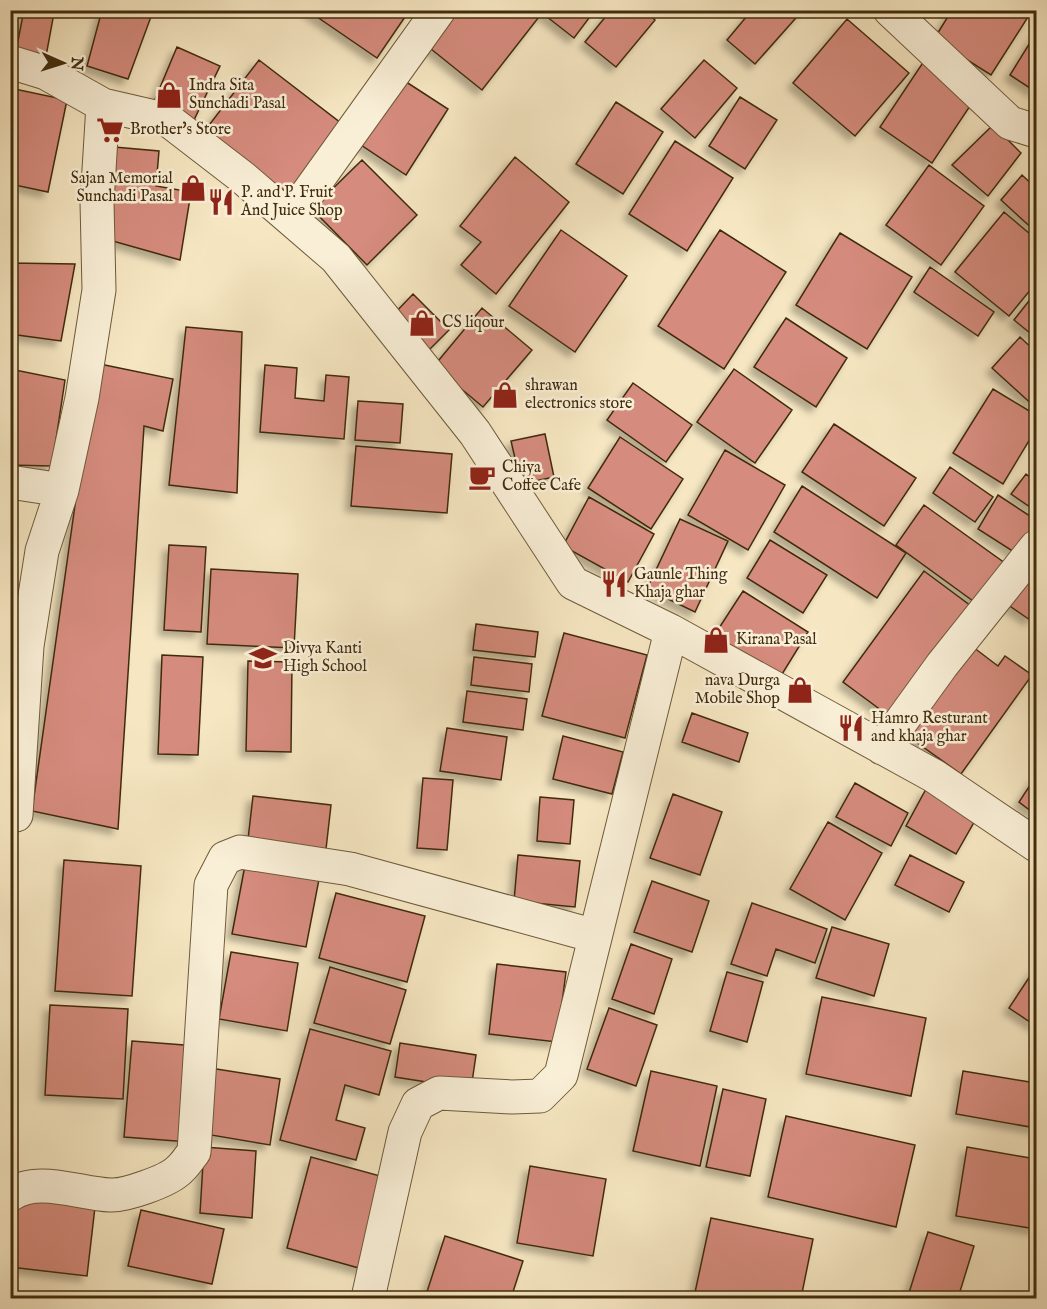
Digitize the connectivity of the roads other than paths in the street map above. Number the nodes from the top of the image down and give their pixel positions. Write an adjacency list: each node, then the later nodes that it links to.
1 (439, 10): 6 (street)
2 (890, 10): 5 (street)
3 (10, 62): 4 (street)
4 (104, 105): 6 (street); 8 (street)
5 (1036, 131)
6 (290, 218): 10 (street)
7 (10, 482): 8 (street)
8 (62, 490): 12 (street)
9 (1036, 547): 11 (street)
10 (671, 631): 11 (street); 14 (street)
11 (882, 748): 13 (street)
12 (16, 815)
13 (1036, 845)
14 (595, 936): 15 (street); 16 (street)
15 (10, 1196)
16 (368, 1299)

